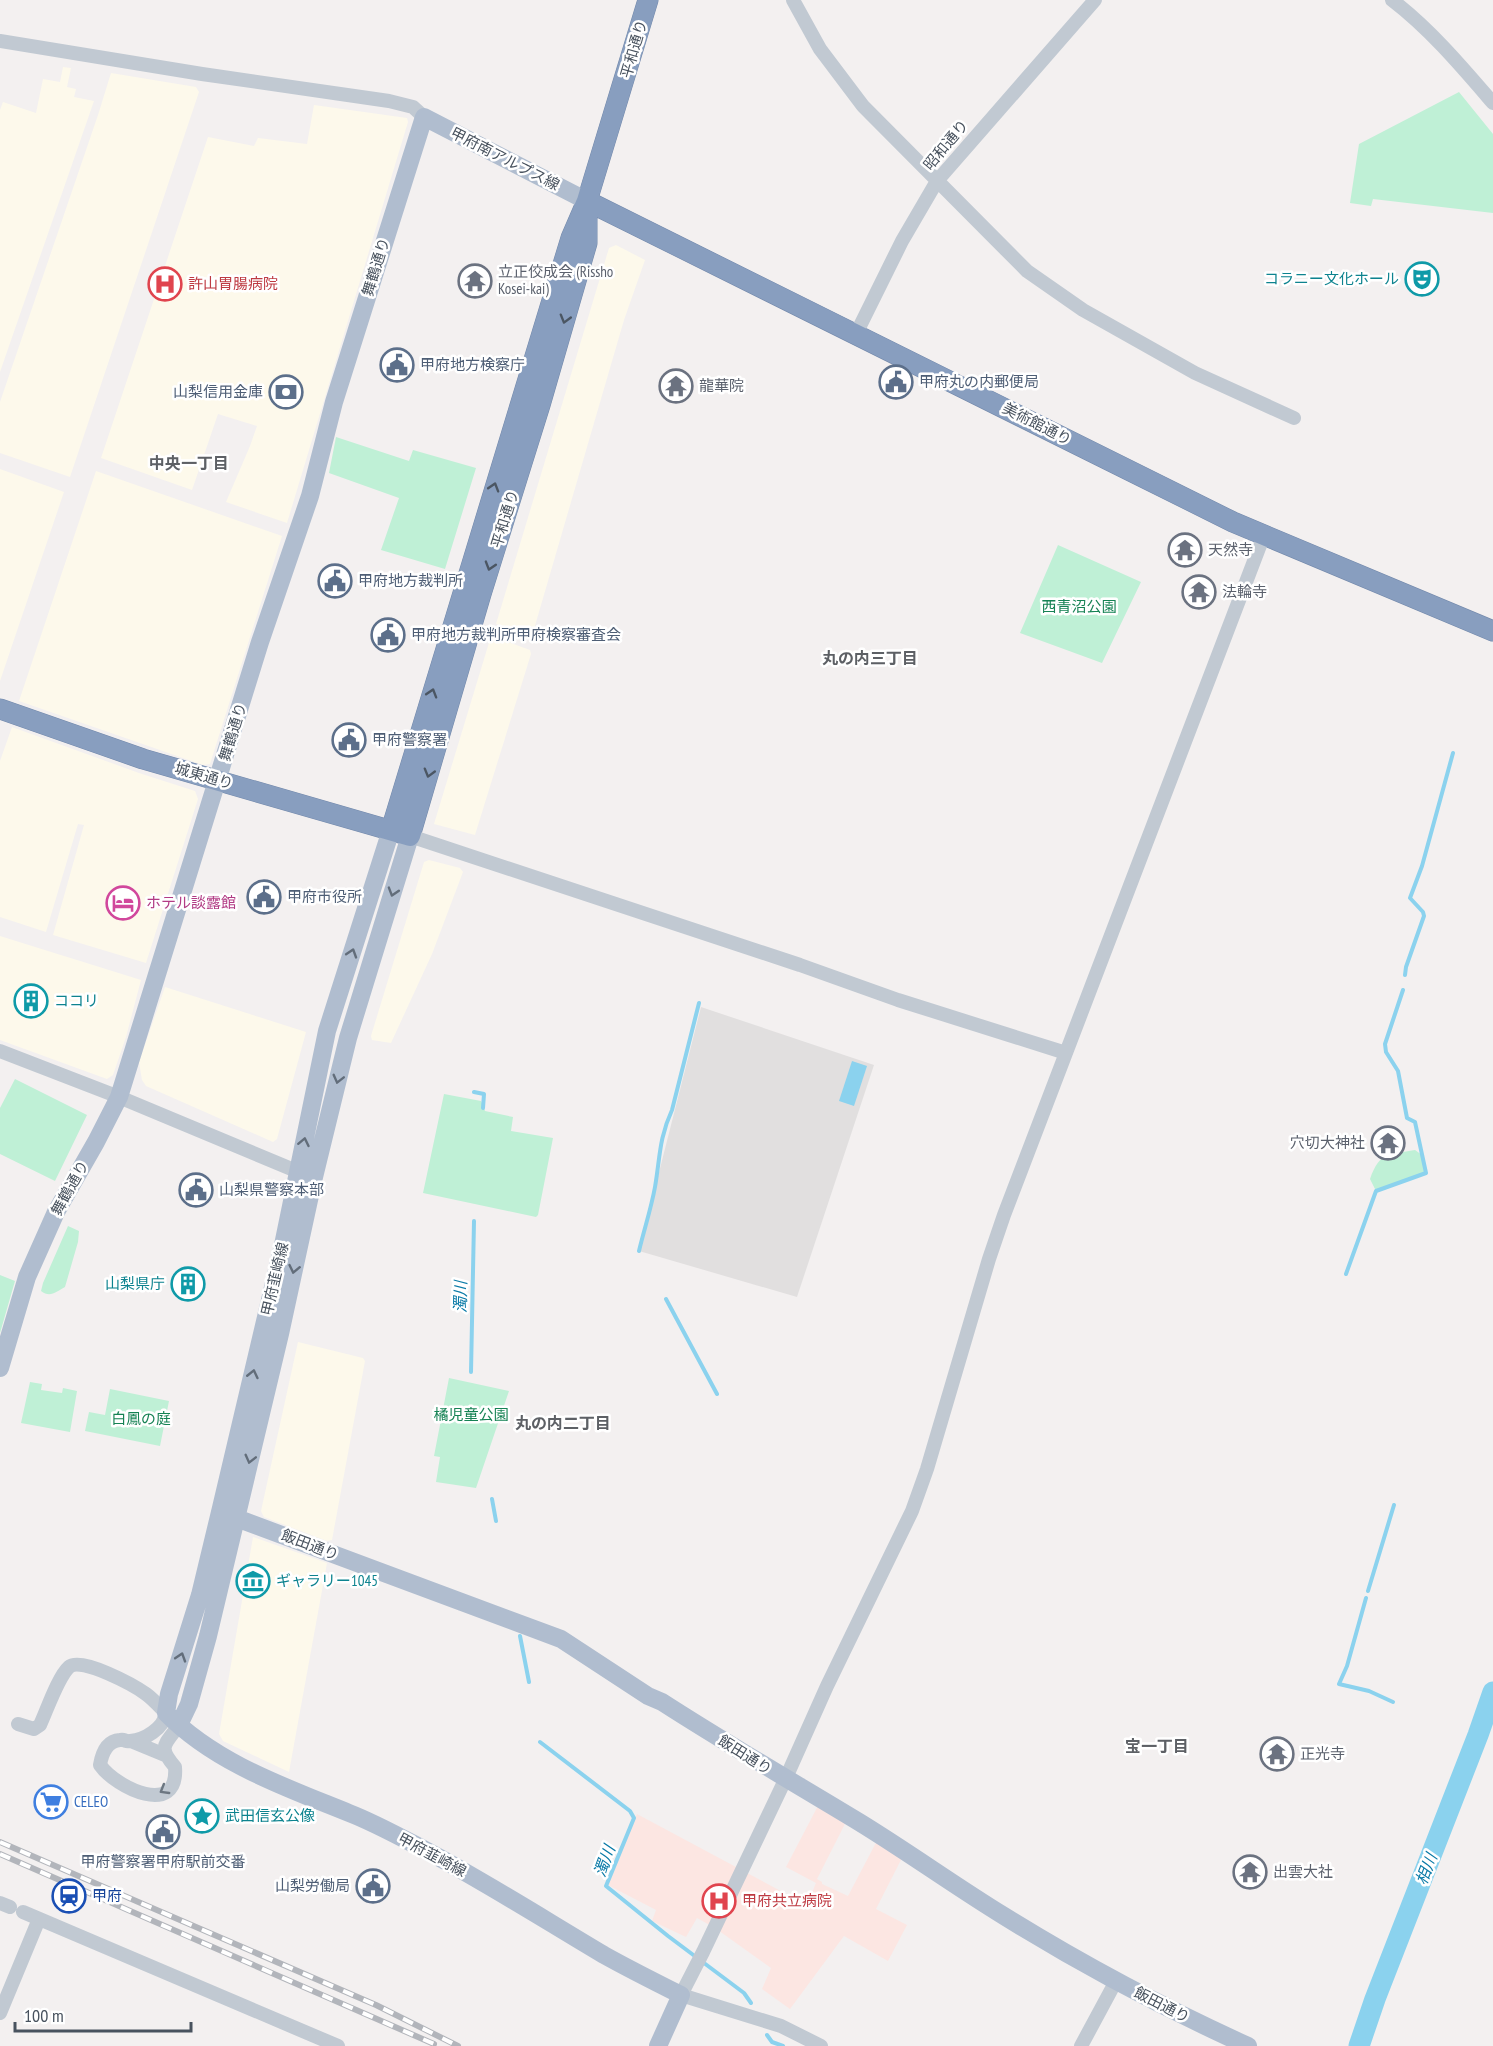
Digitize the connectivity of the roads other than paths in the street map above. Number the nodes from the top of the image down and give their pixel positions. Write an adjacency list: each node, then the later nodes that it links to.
1 (648, 0): 9 (highway, 平和通り)
2 (793, 0): 8 (street)
3 (1095, 0): 8 (street, 昭和通り)
4 (1392, 0): 6 (street)
5 (0, 40): 7 (street)
6 (1493, 103)
7 (424, 117): 9 (main road, 甲府南アルプス線); 15 (main road, 舞鶴通り)
8 (937, 181): 10 (street, 昭和通り); 11 (street)
9 (587, 201): 10 (highway, 美術館通り); 16 (highway, 平和通り, one-way to 9); 17 (highway, 平和通り, one-way to 17)
10 (856, 334): 12 (highway, 美術館通り)
11 (1294, 418)
12 (1264, 535): 13 (highway, 美術館通り); 19 (street)
13 (1493, 631)
14 (0, 710): 15 (highway, 城東通り)
15 (218, 780): 16 (highway, 城東通り); 20 (main road, 舞鶴通り)
16 (391, 830): 17 (highway, 城東通り); 21 (main road, 甲府韮崎線, one-way to 16)
17 (410, 836): 19 (street); 21 (main road, 甲府韮崎線, one-way to 21)
18 (0, 1051): 20 (street)
19 (1066, 1053): 28 (street)
20 (119, 1097): 21 (street); 22 (main road, 舞鶴通り)
21 (305, 1175): 23 (main road, 甲府韮崎線)
22 (0, 1368)
23 (228, 1515): 24 (main road, 甲府韮崎線); 28 (main road, 飯田通り)
24 (172, 1719): 25 (street); 26 (street); 27 (street); 32 (main road, 甲府韮崎線)
25 (18, 1724)
26 (131, 1741): 27 (street); 27 (street, one-way to 26)
27 (165, 1755)
28 (785, 1780): 31 (main road, 飯田通り); 32 (street)
29 (23, 1912): 30 (street)
30 (39, 1919): 33 (street); 34 (street)
31 (1116, 1981): 37 (street); 38 (main road, 飯田通り)
32 (681, 1995): 35 (main road); 36 (street)
33 (0, 2013)
34 (338, 2046)
35 (658, 2046)
36 (821, 2046)
37 (1081, 2046)
38 (1248, 2046)

